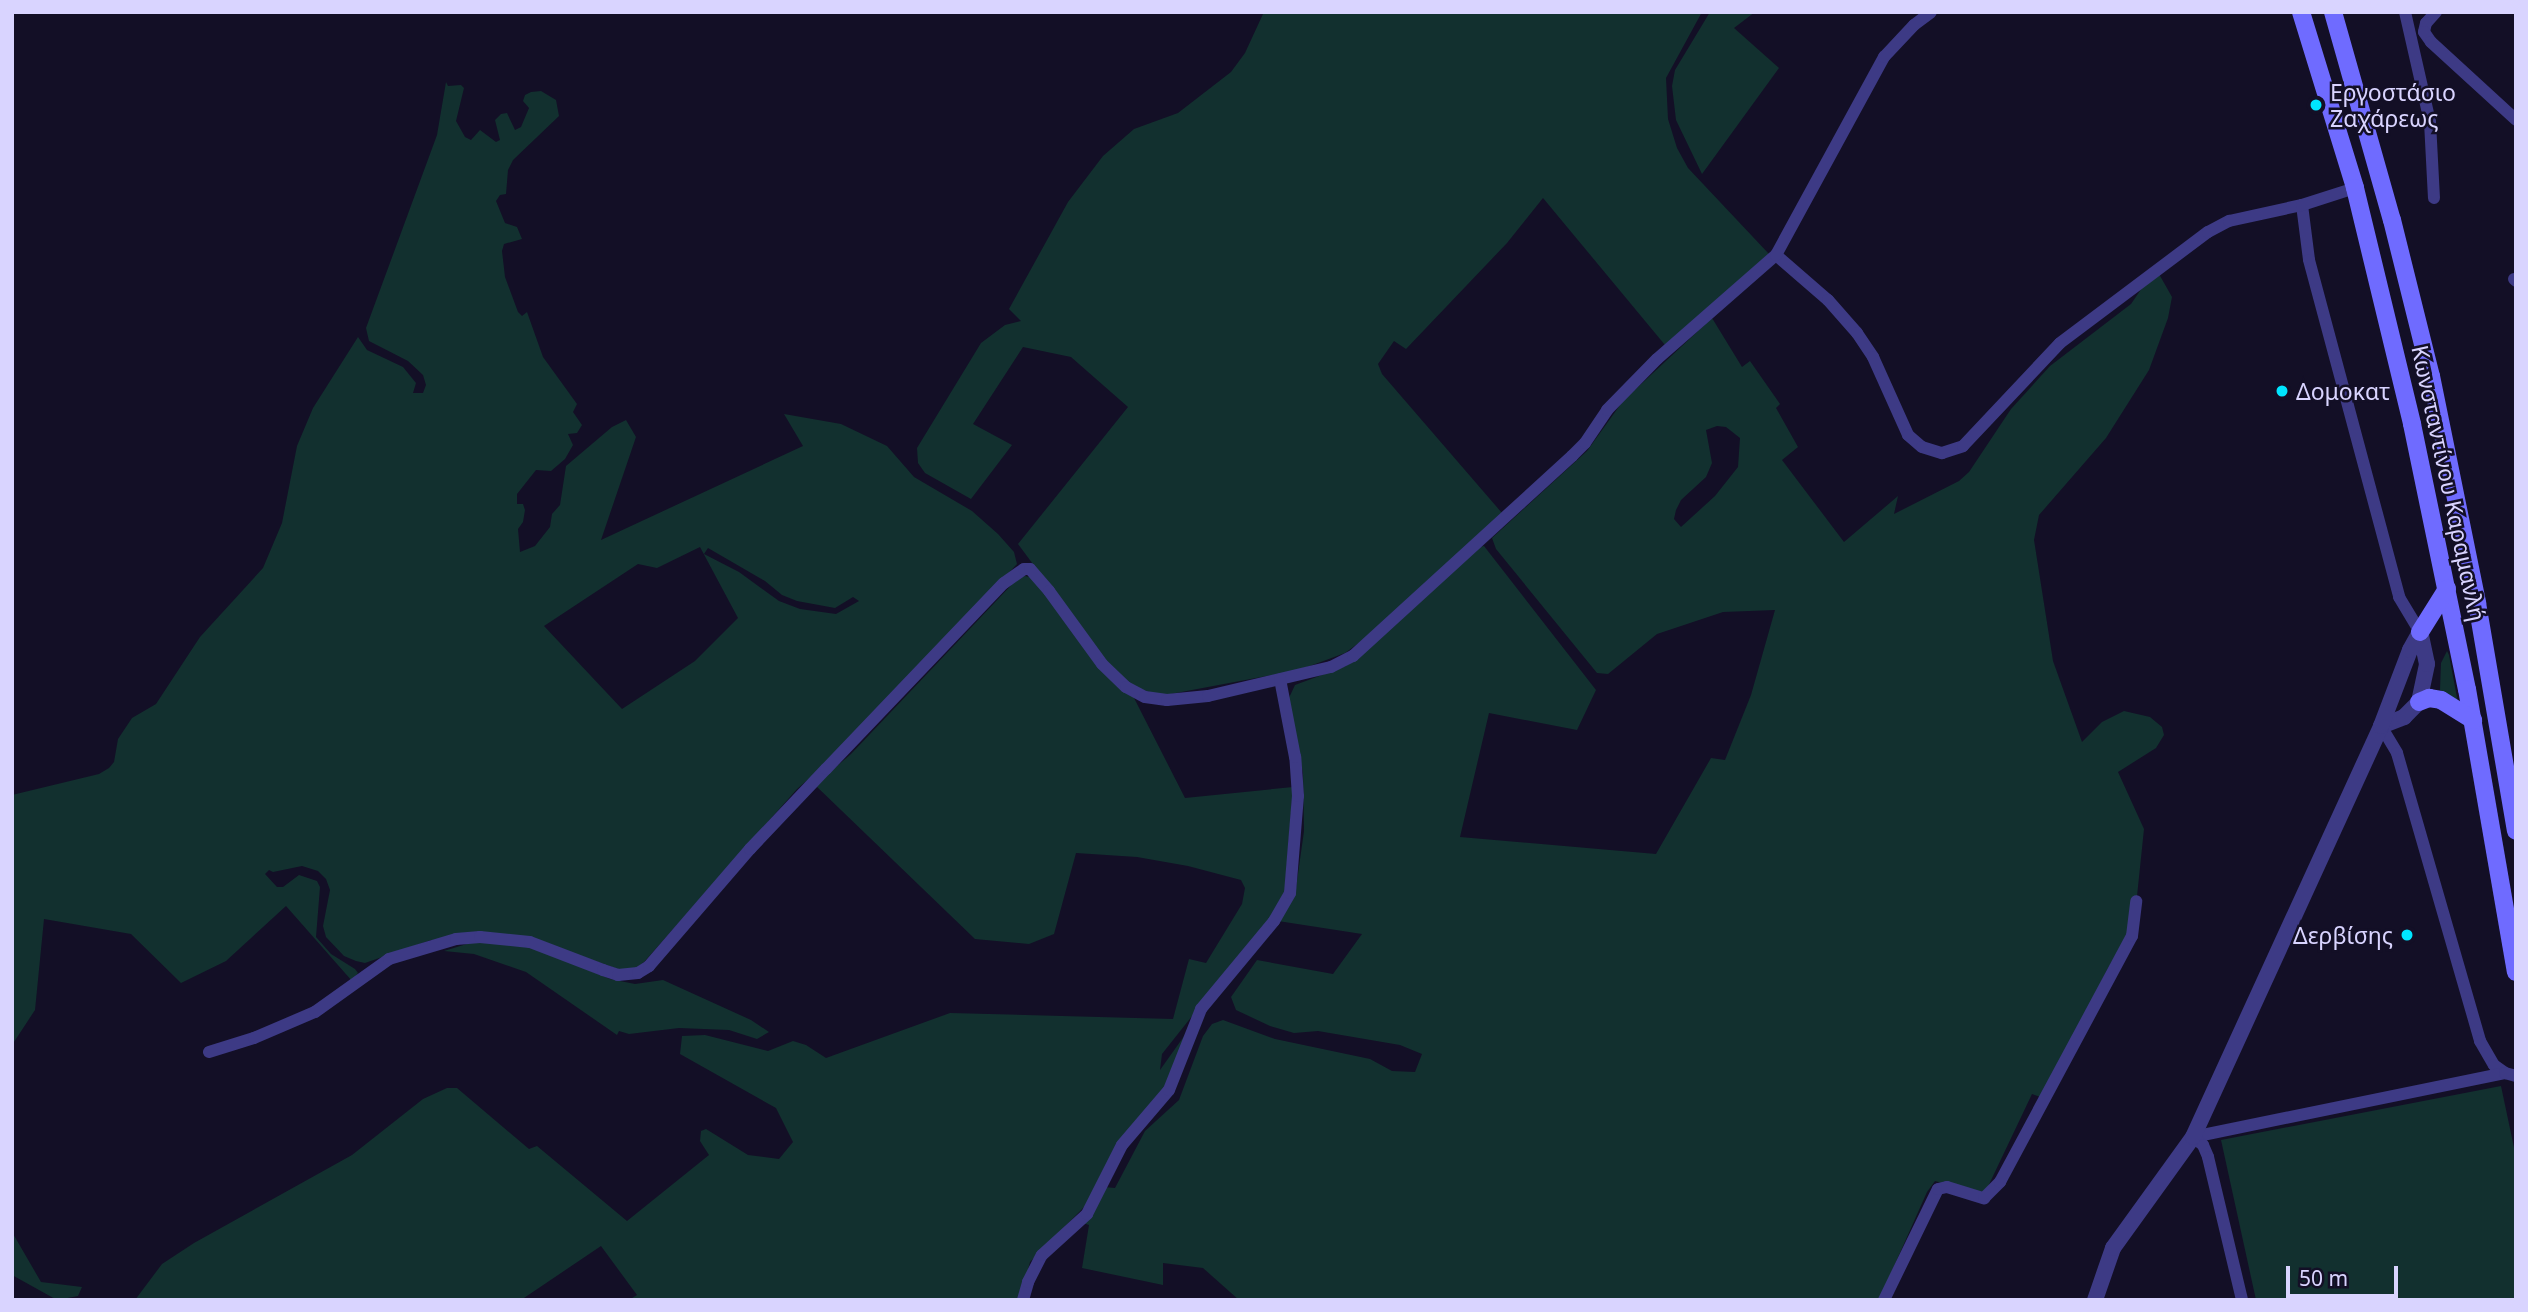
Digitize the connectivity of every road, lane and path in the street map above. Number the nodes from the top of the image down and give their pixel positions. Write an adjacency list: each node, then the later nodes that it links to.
1 (1931, 12): 11 (street)
2 (2301, 12): 8 (main road, Κωνσταντίνου Καραμανλή)
3 (2333, 12): 6 (main road, Κωνσταντίνου Καραμανλή)
4 (2405, 12): 9 (street)
5 (2435, 12): 7 (street)
6 (2339, 21): 18 (main road, Κωνσταντίνου Καραμανλή)
7 (2516, 120)
8 (2355, 188): 10 (street); 12 (main road, Κωνσταντίνου Καραμανλή)
9 (2434, 198)
10 (2302, 205): 11 (street); 13 (street)
11 (1776, 255): 14 (street)
12 (2447, 589): 13 (main road); 16 (main road, Κωνσταντίνου Καραμανλή)
13 (2420, 632): 15 (street); 17 (street)
14 (1280, 679): 21 (street); 24 (street)
15 (2419, 702): 16 (main road); 17 (street)
16 (2473, 720): 20 (main road, Κωνσταντίνου Καραμανλή)
17 (2381, 726): 22 (street); 23 (street)
18 (2516, 831)
19 (2136, 901): 25 (street)
20 (2516, 972)
21 (209, 1052)
22 (2510, 1075): 23 (street)
23 (2193, 1137): 26 (street); 27 (street)
24 (1023, 1300)
25 (1884, 1300)
26 (2095, 1300)
27 (2242, 1300)

